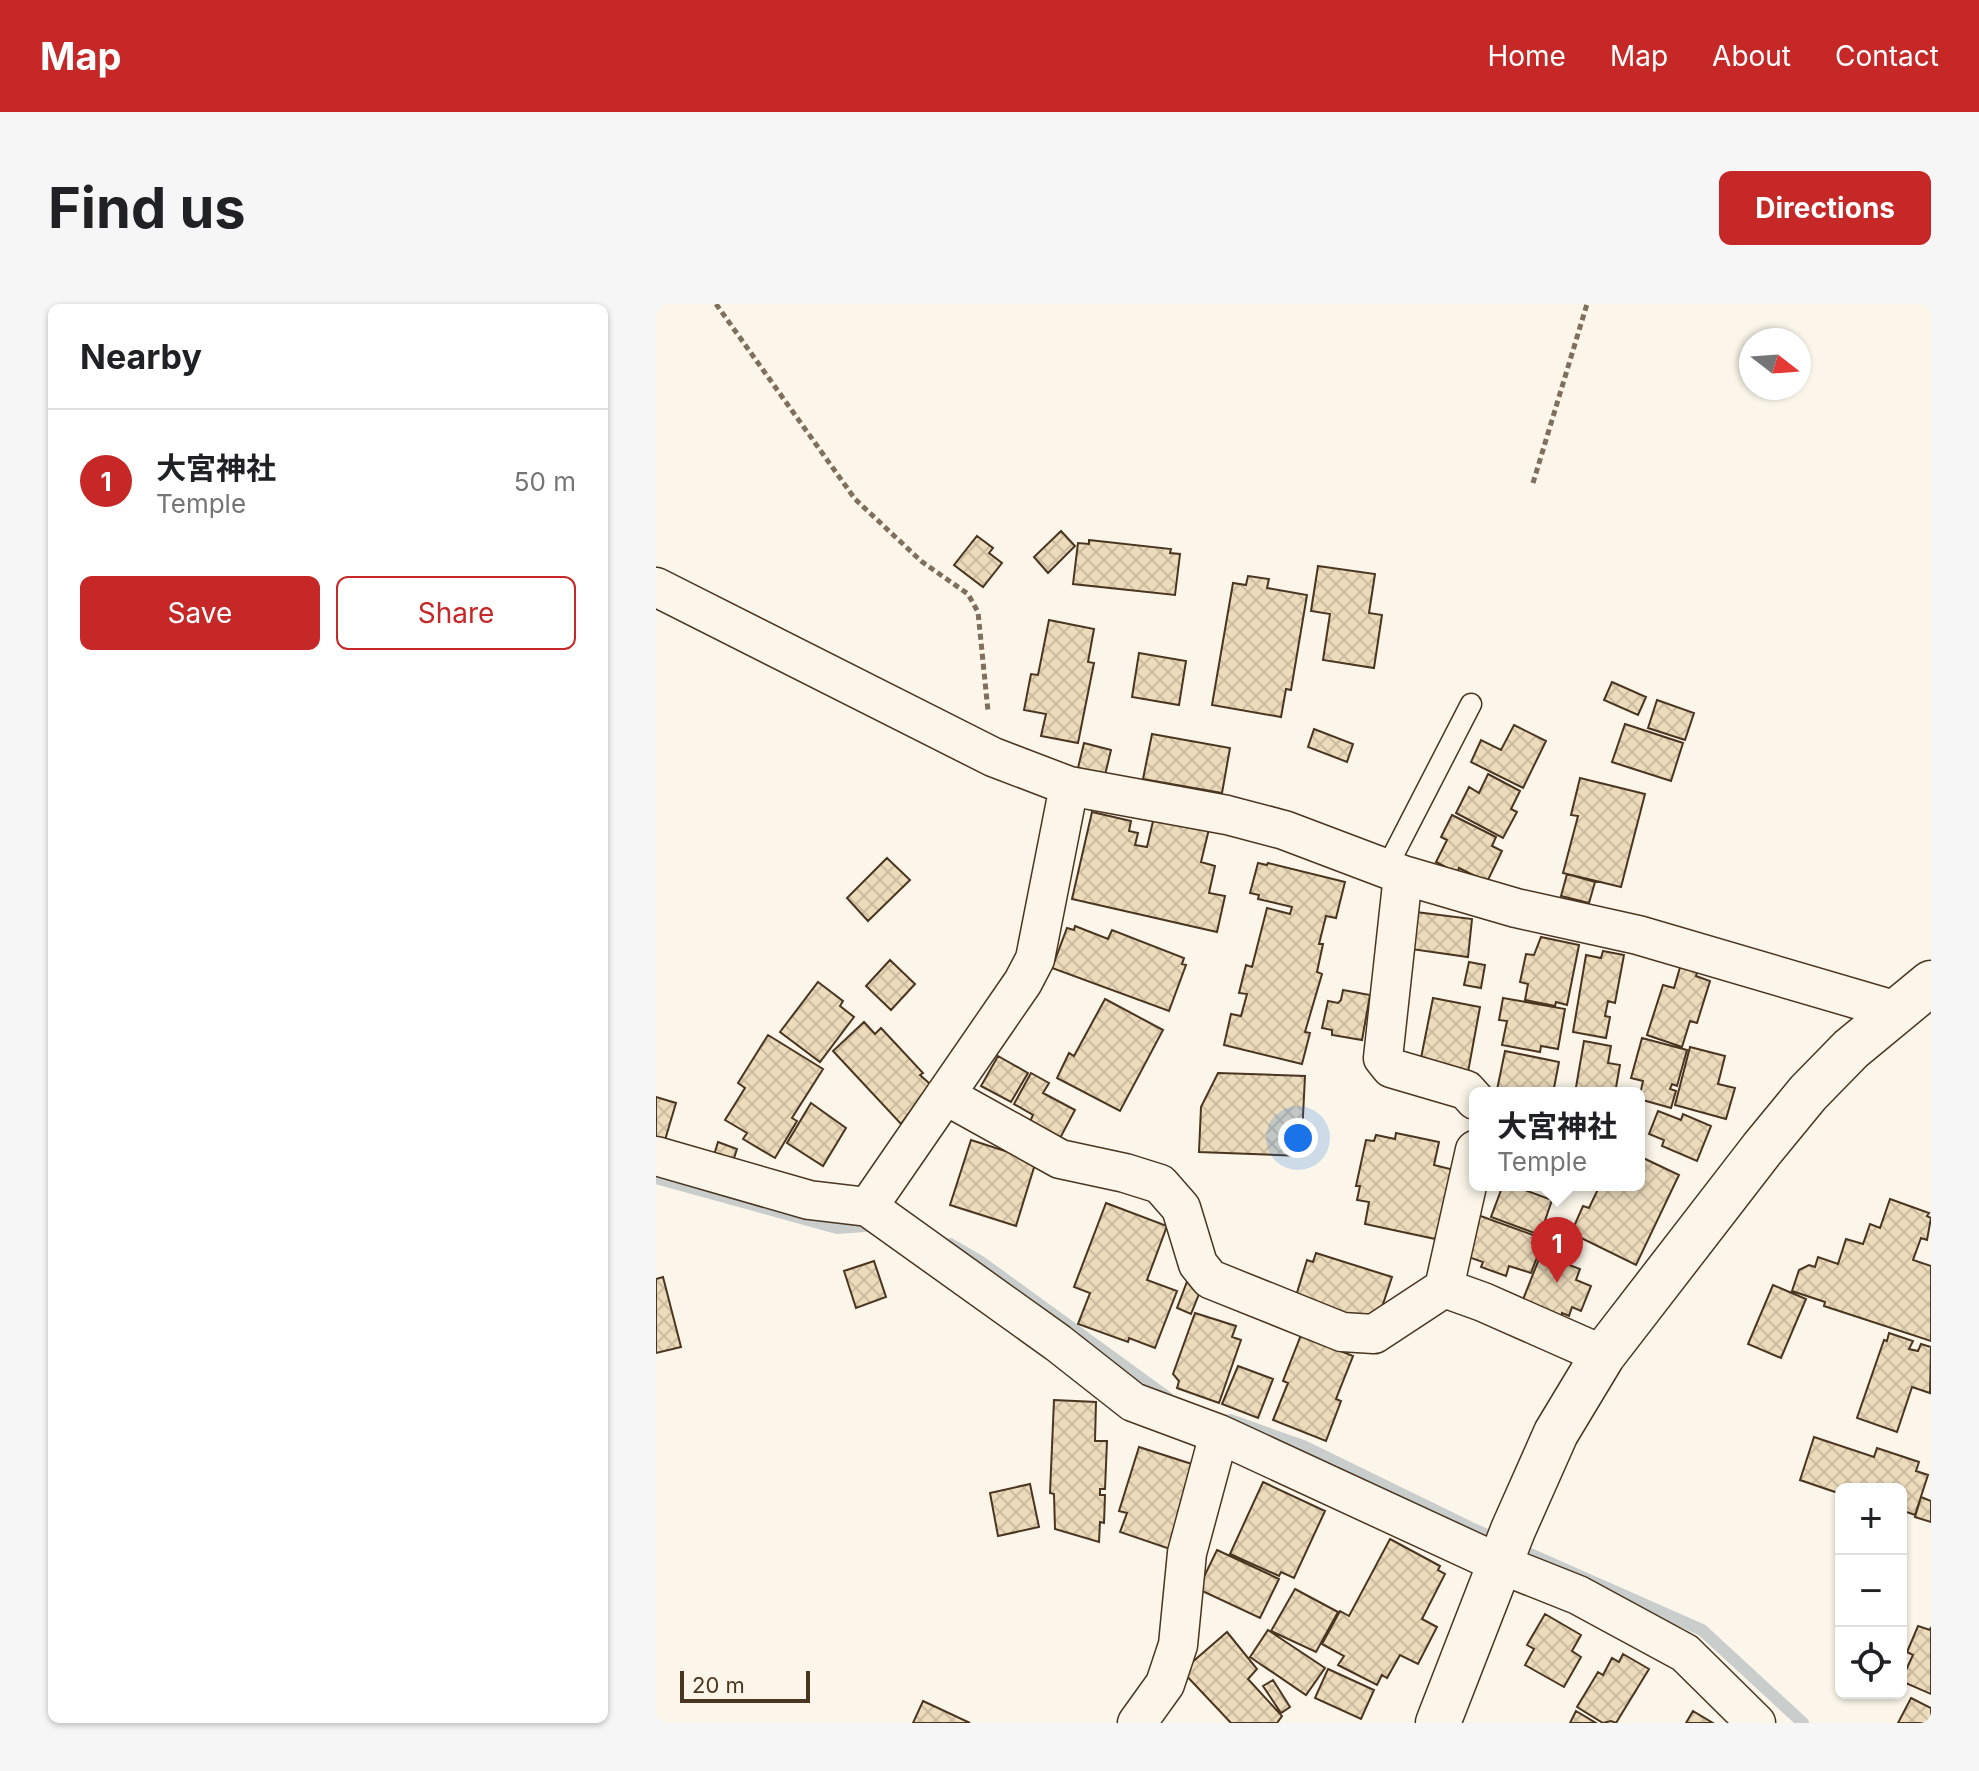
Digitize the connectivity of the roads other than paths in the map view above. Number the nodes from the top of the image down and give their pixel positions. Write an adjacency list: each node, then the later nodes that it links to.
1 (656, 587): 3 (street)
2 (1471, 704): 4 (lane)
3 (1069, 786): 4 (street); 8 (street)
4 (1395, 872): 6 (street); 7 (street)
5 (1931, 983): 6 (street)
6 (1897, 1011): 13 (street)
7 (1469, 1093)
8 (945, 1095): 11 (street); 12 (street)
9 (656, 1156): 11 (street)
10 (1469, 1177): 12 (street)
11 (885, 1219): 14 (street)
12 (1444, 1288): 13 (street)
13 (1603, 1355): 15 (street)
14 (1219, 1434): 15 (street); 16 (street)
15 (1506, 1551): 17 (street); 18 (street)
16 (1137, 1723)
17 (1438, 1723)
18 (1756, 1723)

